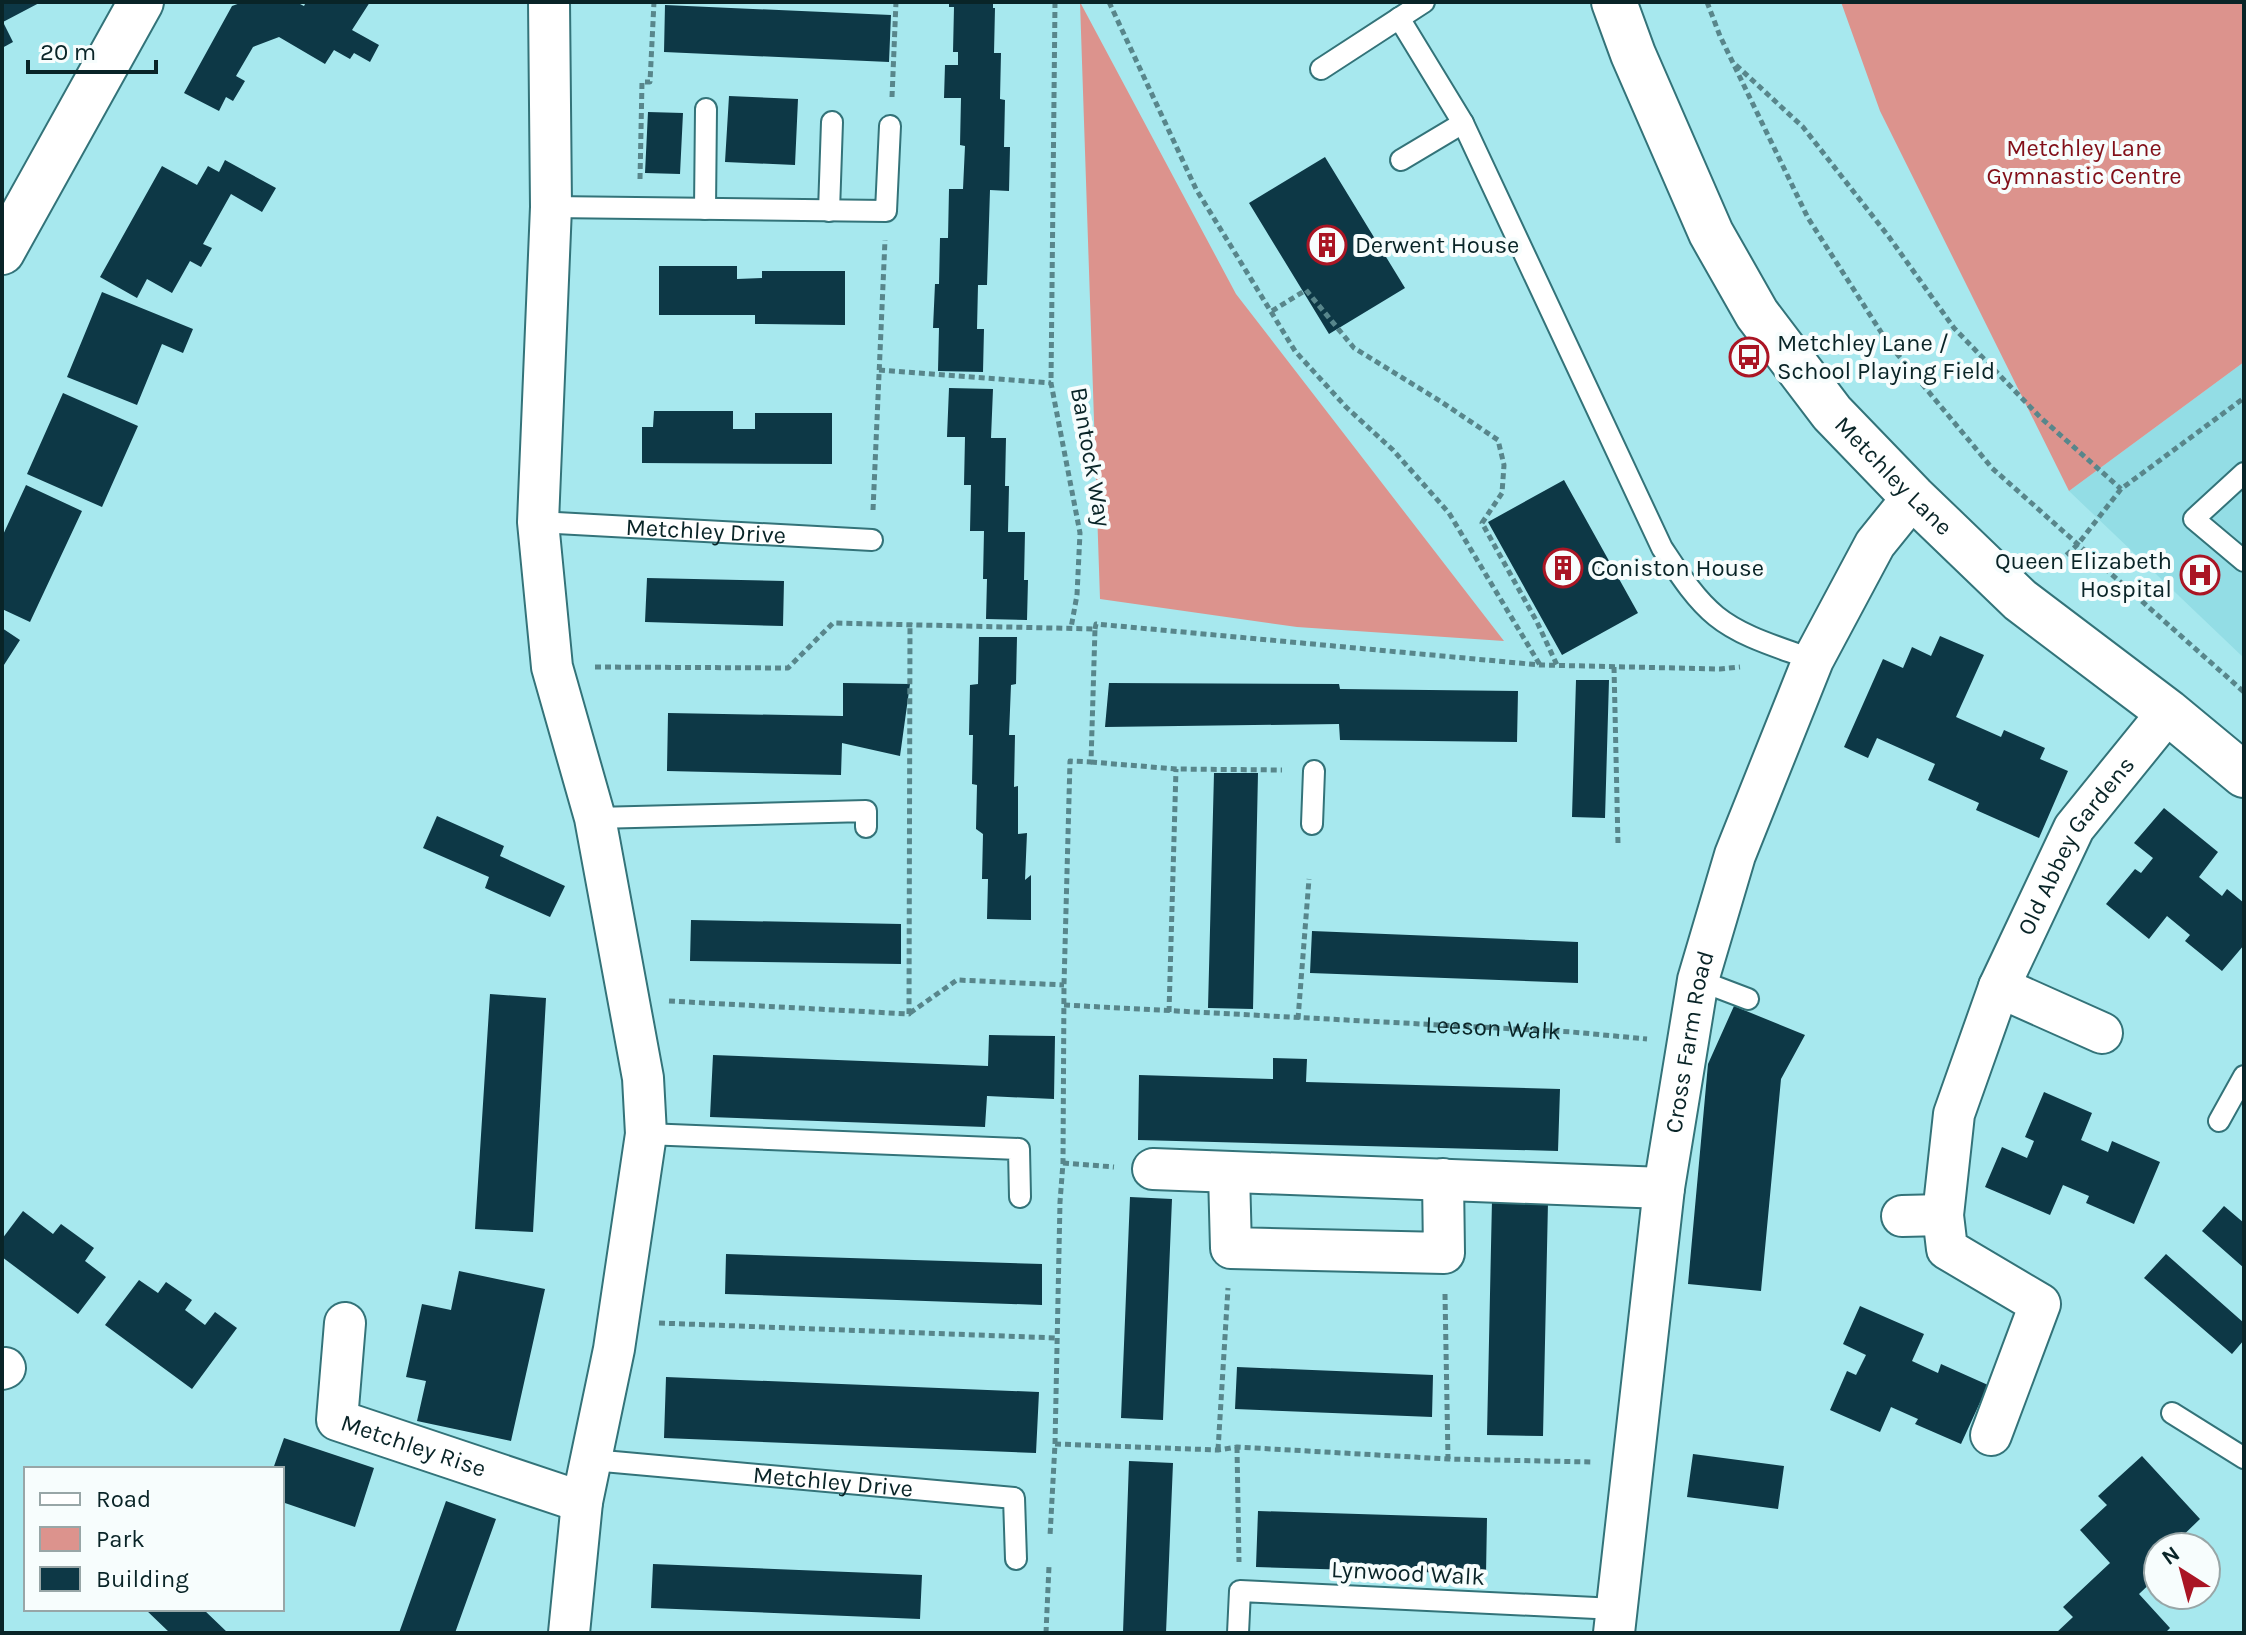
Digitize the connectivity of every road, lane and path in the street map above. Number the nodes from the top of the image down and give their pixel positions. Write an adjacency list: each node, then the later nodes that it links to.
1 (141, 2): 23 (main road)
2 (549, 2): 18 (street)
3 (654, 2): 19 (path)
4 (896, 2): 16 (path)
5 (1055, 2): 26 (path, Bantock Way)
6 (1109, 2): 24 (path)
7 (1424, 2): 10 (lane)
8 (1614, 2): 30 (main road, Metchley Lane)
9 (1707, 2): 11 (path)
10 (1399, 18): 12 (lane); 15 (lane)
11 (1732, 61): 29 (path); 33 (path)
12 (1321, 69)
13 (706, 109): 20 (lane)
14 (832, 122): 21 (lane)
15 (1463, 123): 17 (lane); 39 (lane)
16 (890, 126): 22 (lane)
17 (1401, 160)
18 (551, 207): 19 (lane); 31 (street)
19 (640, 208): 20 (lane)
20 (705, 209): 21 (lane)
21 (829, 211): 22 (lane)
22 (886, 211): 25 (path)
23 (2, 252)
24 (1272, 311): 40 (path); 41 (path)
25 (879, 370): 26 (path); 32 (path)
26 (1051, 383): 37 (path, Bantock Way)
27 (2244, 398): 29 (path)
28 (2244, 473): 34 (lane)
29 (2121, 489): 33 (path)
30 (1913, 497): 35 (main road, Metchley Lane); 39 (street, Cross Farm Road)
31 (538, 522): 32 (lane, Metchley Drive); 42 (street)
32 (872, 540)
33 (2078, 544): 35 (path); 44 (path)
34 (2244, 561)
35 (2020, 600): 45 (main road, Metchley Lane)
36 (910, 623): 37 (path); 42 (path); 62 (path)
37 (1071, 628): 38 (path)
38 (1095, 629): 40 (path); 46 (path)
39 (1813, 660): 43 (path); 55 (street, Cross Farm Road)
40 (1540, 665): 41 (path)
41 (1557, 665): 43 (path)
42 (552, 667): 50 (street)
43 (1614, 667): 53 (path)
44 (2244, 692)
45 (2168, 712): 49 (main road, Metchley Lane); 57 (street, Old Abbey Gardens)
46 (1091, 762): 47 (path); 56 (path)
47 (1176, 769): 48 (path); 61 (path)
48 (1314, 771): 51 (lane)
49 (2244, 775)
50 (595, 818): 52 (lane); 58 (street)
51 (1312, 824)
52 (866, 827)
53 (1618, 844)
54 (1309, 879): 63 (path)
55 (1698, 980): 59 (lane); 65 (street, Cross Farm Road)
56 (1064, 985): 60 (path); 62 (path)
57 (1999, 987): 64 (street); 75 (street, Old Abbey Gardens)
58 (629, 999): 62 (path); 68 (street)
59 (1748, 999)
60 (1064, 1005): 61 (path, Leeson Walk); 69 (path)
61 (1169, 1012): 63 (path, Leeson Walk)
62 (909, 1014)
63 (1298, 1019): 65 (path, Leeson Walk)
64 (2102, 1033)
65 (1688, 1043): 73 (street, Cross Farm Road)
66 (2244, 1076): 67 (lane)
67 (2219, 1121)
68 (646, 1134): 74 (lane); 79 (street)
69 (1063, 1163): 70 (path); 81 (path)
70 (1153, 1169): 71 (street)
71 (1229, 1174): 72 (street); 77 (street)
72 (1443, 1179): 73 (street); 78 (street)
73 (1664, 1188): 90 (street, Cross Farm Road)
74 (1020, 1197)
75 (1943, 1215): 76 (street); 83 (street, Old Abbey Gardens)
76 (1902, 1216)
77 (1231, 1248): 78 (street); 86 (path)
78 (1444, 1253): 88 (path)
79 (618, 1322): 81 (path); 89 (street)
80 (345, 1323): 91 (street, Metchley Rise)
81 (1057, 1338): 84 (path)
82 (2172, 1413): 87 (lane)
83 (1991, 1435)
84 (1055, 1444): 86 (path); 92 (path)
85 (1237, 1447): 86 (path); 88 (path); 95 (path)
86 (1218, 1450)
87 (2244, 1458)
88 (1448, 1459): 90 (path)
89 (592, 1460): 91 (street); 93 (lane, Metchley Drive)
90 (1632, 1463): 96 (street, Cross Farm Road)
91 (582, 1502): 97 (street)
92 (1050, 1546)
93 (1016, 1559)
94 (1049, 1560): 98 (path)
95 (1240, 1591): 96 (lane, Lynwood Walk); 99 (lane)
96 (1615, 1621)
97 (569, 1633)
98 (1046, 1633)
99 (1238, 1633)

